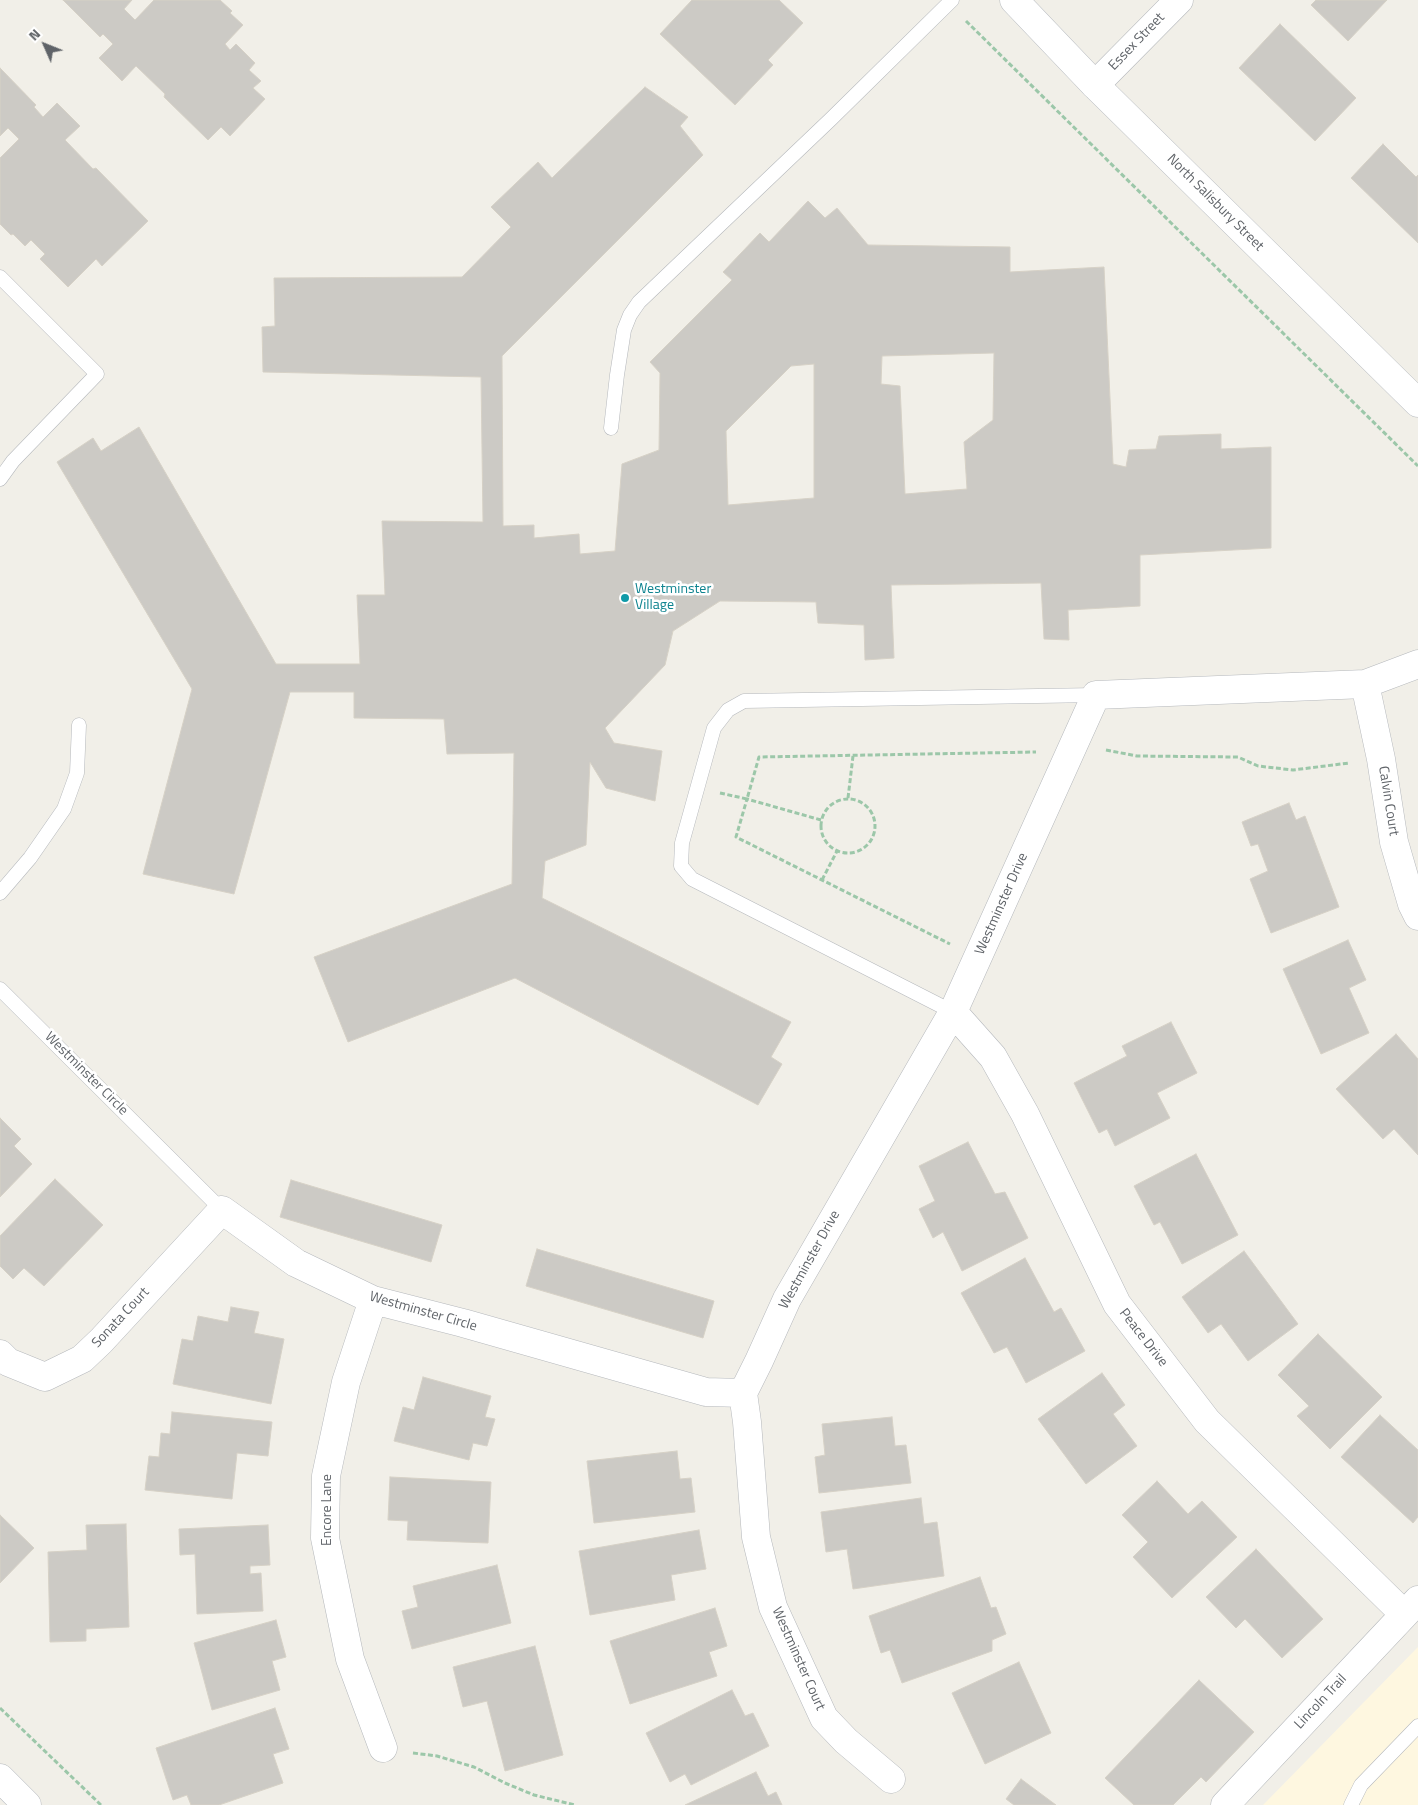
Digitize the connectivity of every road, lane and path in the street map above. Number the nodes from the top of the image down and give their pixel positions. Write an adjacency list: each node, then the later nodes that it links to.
1 (952, 0): 8 (lane)
2 (1014, 0): 5 (street, North Salisbury Street)
3 (1179, 0): 5 (street, Essex Street)
4 (977, 30): 9 (path)
5 (1096, 85): 7 (street, North Salisbury Street)
6 (0, 277): 10 (lane)
7 (1418, 403)
8 (611, 428)
9 (1418, 466)
10 (0, 479)
11 (1418, 664): 12 (street)
12 (1366, 684): 13 (street); 26 (street, Calvin Court)
13 (1096, 695): 29 (street, Westminster Drive); 29 (lane)
14 (80, 725): 25 (lane)
15 (1102, 750): 18 (path)
16 (853, 756): 17 (path); 20 (path); 21 (path)
17 (1037, 760)
18 (1350, 763)
19 (718, 792): 21 (path)
20 (848, 798): 22 (path); 23 (path)
21 (747, 800): 22 (path); 24 (path)
22 (821, 820): 23 (path)
23 (837, 851): 24 (path)
24 (822, 880): 27 (path)
25 (0, 892)
26 (1418, 916)
27 (953, 946)
28 (0, 988): 30 (lane, Westminster Circle)
29 (953, 1012): 33 (street, Westminster Drive); 34 (street, Peace Drive)
30 (222, 1210): 31 (street, Westminster Circle); 32 (street, Sonata Court)
31 (373, 1300): 33 (street, Westminster Circle); 37 (street, Encore Lane)
32 (0, 1354)
33 (743, 1393): 39 (street, Westminster Court)
34 (1411, 1607): 43 (street, Lincoln Trail)
35 (0, 1708): 41 (path)
36 (1418, 1726): 44 (lane)
37 (382, 1748): 42 (path)
38 (0, 1778): 40 (street)
39 (891, 1779)
40 (27, 1805)
41 (101, 1805)
42 (574, 1805)
43 (1225, 1805)
44 (1351, 1805)

